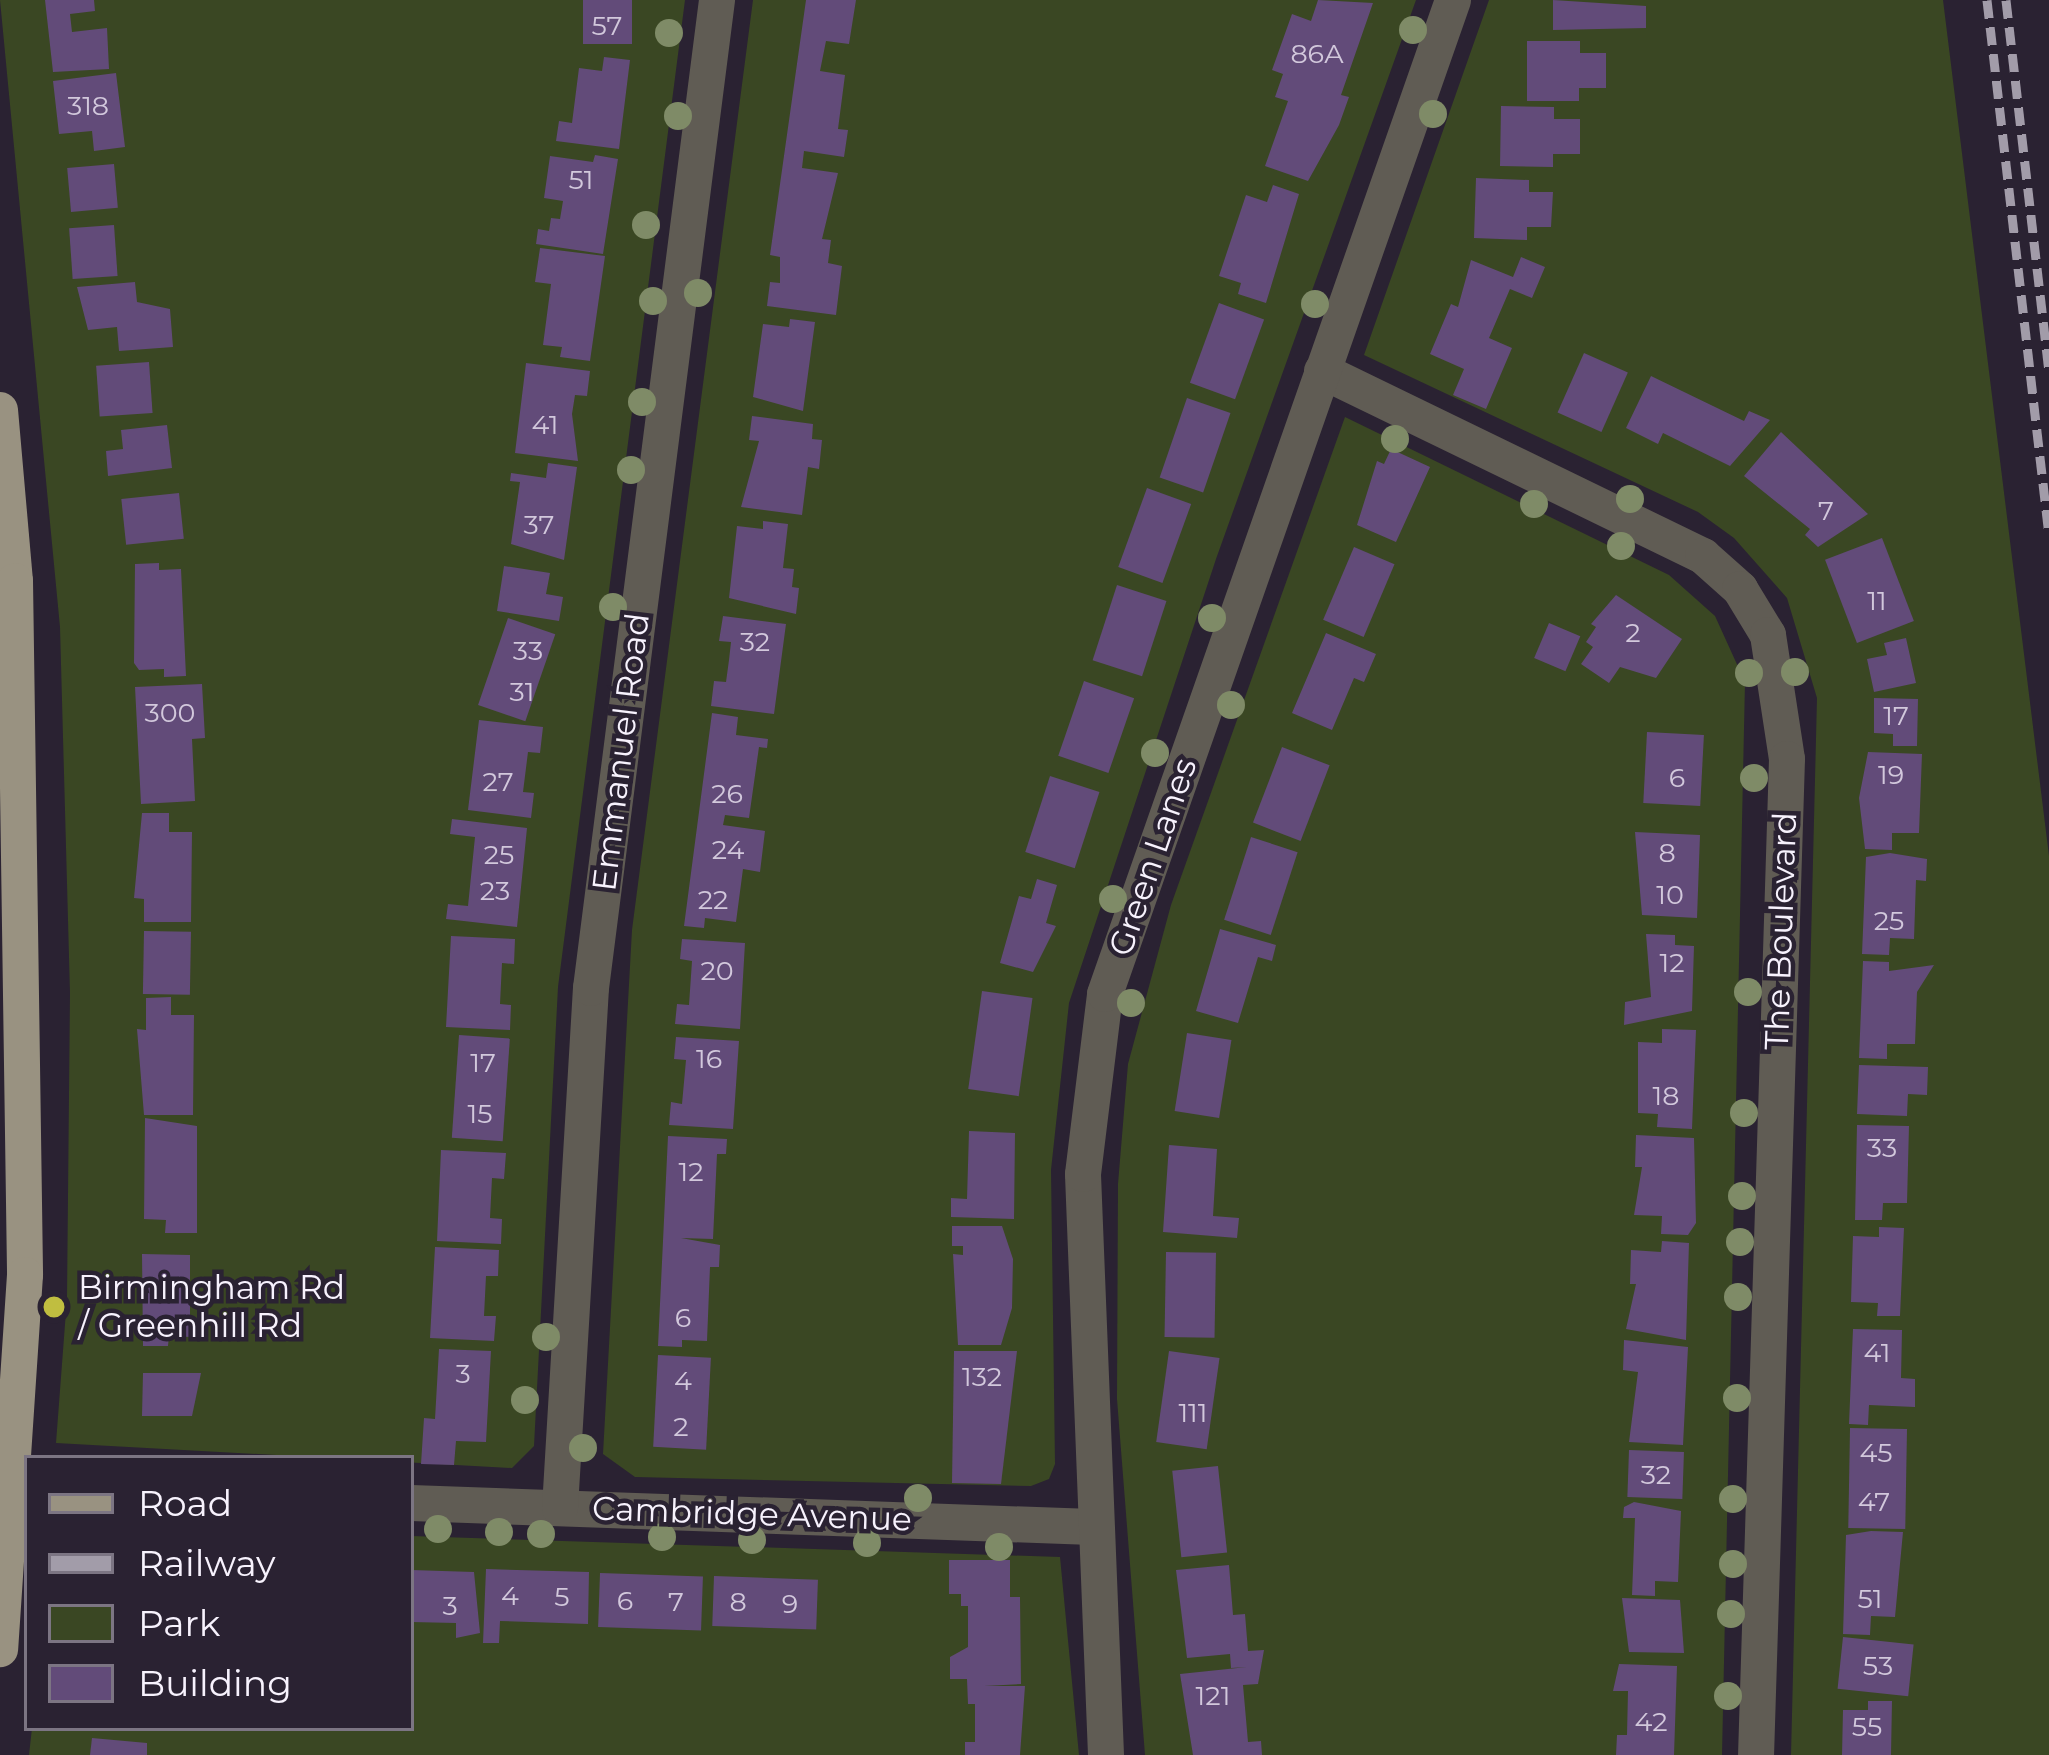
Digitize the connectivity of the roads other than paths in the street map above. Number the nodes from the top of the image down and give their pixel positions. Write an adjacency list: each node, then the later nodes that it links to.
1 (717, 0): 7 (street, Emmanuel Road)
2 (1453, 0): 3 (street, Green Lanes)
3 (1322, 371): 8 (street, Green Lanes); 11 (street, The Boulevard)
4 (0, 410): 5 (main road)
5 (8, 1470): 9 (main road)
6 (414, 1503): 7 (street, Cambridge Avenue)
7 (560, 1508): 8 (street, Cambridge Avenue)
8 (1093, 1527): 10 (street, Green Lanes)
9 (0, 1649)
10 (1106, 1755)
11 (1756, 1755)

